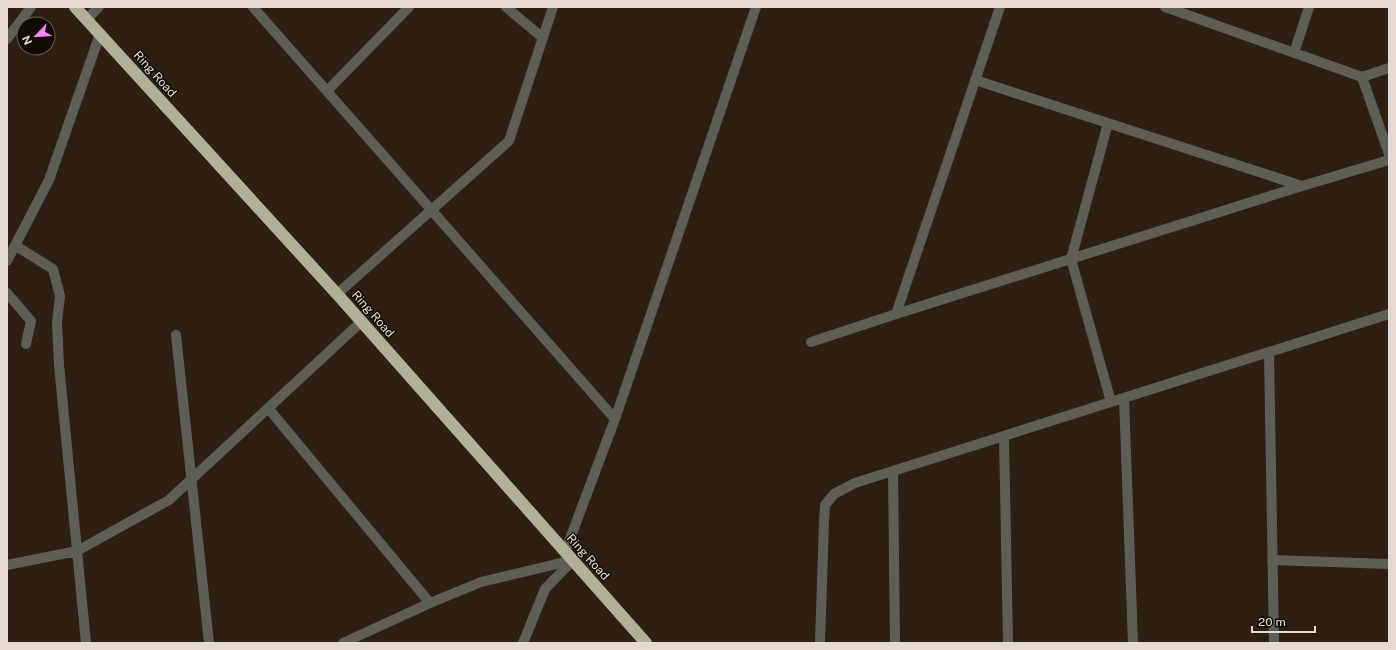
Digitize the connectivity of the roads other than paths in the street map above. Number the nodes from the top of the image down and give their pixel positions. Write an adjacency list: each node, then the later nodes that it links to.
1 (31, 7): 15 (street)
2 (76, 7): 12 (highway, Ring Road)
3 (99, 7): 12 (street)
4 (253, 7): 20 (street)
5 (409, 7): 20 (street)
6 (506, 7): 14 (street)
7 (553, 7): 14 (street)
8 (756, 7): 41 (street)
9 (1000, 7): 19 (street)
10 (1165, 7): 16 (street)
11 (1309, 7): 16 (street)
12 (87, 20): 13 (highway, Ring Road)
13 (100, 34): 26 (street); 30 (highway, Ring Road)
14 (543, 38): 25 (street)
15 (7, 39)
16 (1294, 53): 18 (street)
17 (1389, 68): 18 (street)
18 (1362, 77): 22 (street)
19 (975, 80): 21 (street); 31 (street)
20 (326, 91): 25 (street)
21 (1108, 123): 24 (street); 27 (street)
22 (1389, 154)
23 (1389, 160): 24 (street)
24 (1302, 186): 27 (street)
25 (431, 210): 30 (street); 41 (street)
26 (16, 246): 28 (street); 45 (street)
27 (1071, 259): 31 (street); 39 (street)
28 (7, 261)
29 (7, 293): 36 (street)
30 (337, 294): 33 (highway, Ring Road)
31 (896, 314): 35 (street)
32 (1389, 314): 37 (street)
33 (361, 322): 40 (street); 46 (highway, Ring Road)
34 (176, 335): 44 (street)
35 (811, 342)
36 (26, 344)
37 (1269, 352): 38 (street); 47 (street)
38 (1124, 398): 39 (street); 60 (street)
39 (1111, 402): 42 (street)
40 (268, 408): 44 (street); 50 (street)
41 (615, 419): 46 (street)
42 (1004, 436): 43 (street); 59 (street)
43 (893, 471): 57 (street); 58 (street)
44 (191, 480): 45 (street); 53 (street)
45 (77, 551): 49 (street); 52 (street)
46 (569, 556): 50 (street); 55 (street); 56 (highway, Ring Road)
47 (1272, 560): 48 (street); 61 (street)
48 (1389, 564)
49 (7, 565)
50 (430, 603): 51 (street)
51 (354, 641): 54 (street)
52 (86, 643)
53 (209, 643)
54 (343, 643)
55 (523, 643)
56 (646, 643)
57 (820, 643)
58 (895, 643)
59 (1008, 643)
60 (1133, 643)
61 (1274, 643)

